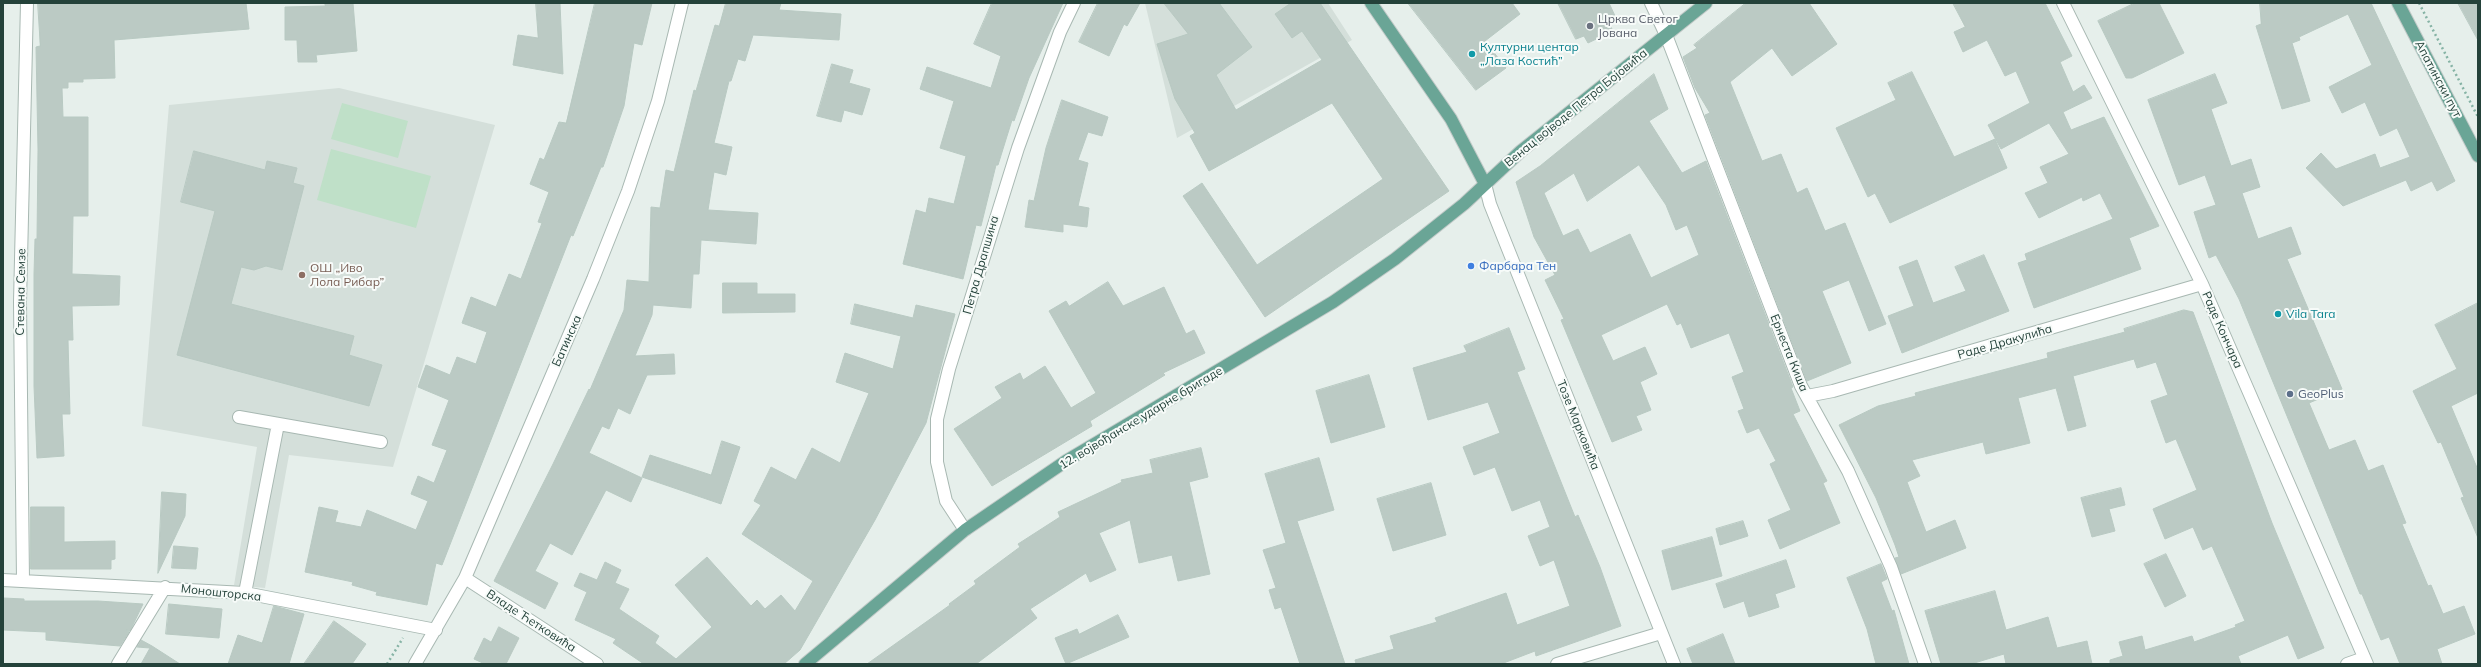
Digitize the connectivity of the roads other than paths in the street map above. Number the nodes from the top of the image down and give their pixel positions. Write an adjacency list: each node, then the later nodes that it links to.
1 (28, 3): 20 (street, Стевана Семзе)
2 (682, 3): 18 (street, Батинска)
3 (1074, 3): 17 (street, Петра Драпшина)
4 (1371, 3): 11 (main road)
5 (1651, 3): 9 (street, Ернеста Киша)
6 (1706, 3): 9 (main road, Венац војводе Петра Бојовића)
7 (2062, 3): 12 (street, Раде Кончара)
8 (2398, 3): 10 (main road, Апатински пут)
9 (1666, 35): 11 (main road, Венац војводе Петра Бојовића); 13 (street, Ернеста Киша)
10 (2478, 156)
11 (1485, 184): 17 (main road, 12. војвођанске ударне бригаде); 24 (street, Тозе Марковића)
12 (2202, 284): 13 (street, Раде Дракулића); 25 (street, Раде Кончара)
13 (1806, 396): 32 (street, Ернеста Киша)
14 (239, 417): 15 (street)
15 (278, 424): 16 (street); 22 (street)
16 (381, 442)
17 (965, 530): 29 (main road, 12. војвођанске ударне бригаде)
18 (465, 578): 23 (street, Батинска); 28 (street, Владе Ћетковића)
19 (3, 580): 20 (street, Моношторска)
20 (23, 581): 21 (street, Моношторска)
21 (165, 587): 22 (street, Моношторска); 26 (street)
22 (245, 593): 23 (street, Моношторска)
23 (436, 630): 27 (street, Батинска)
24 (1661, 633): 30 (street); 31 (street, Тозе Марковића)
25 (2366, 661): 33 (street)
26 (118, 664)
27 (415, 664)
28 (597, 664)
29 (805, 664)
30 (1558, 664)
31 (1674, 664)
32 (1926, 664)
33 (2347, 664)

